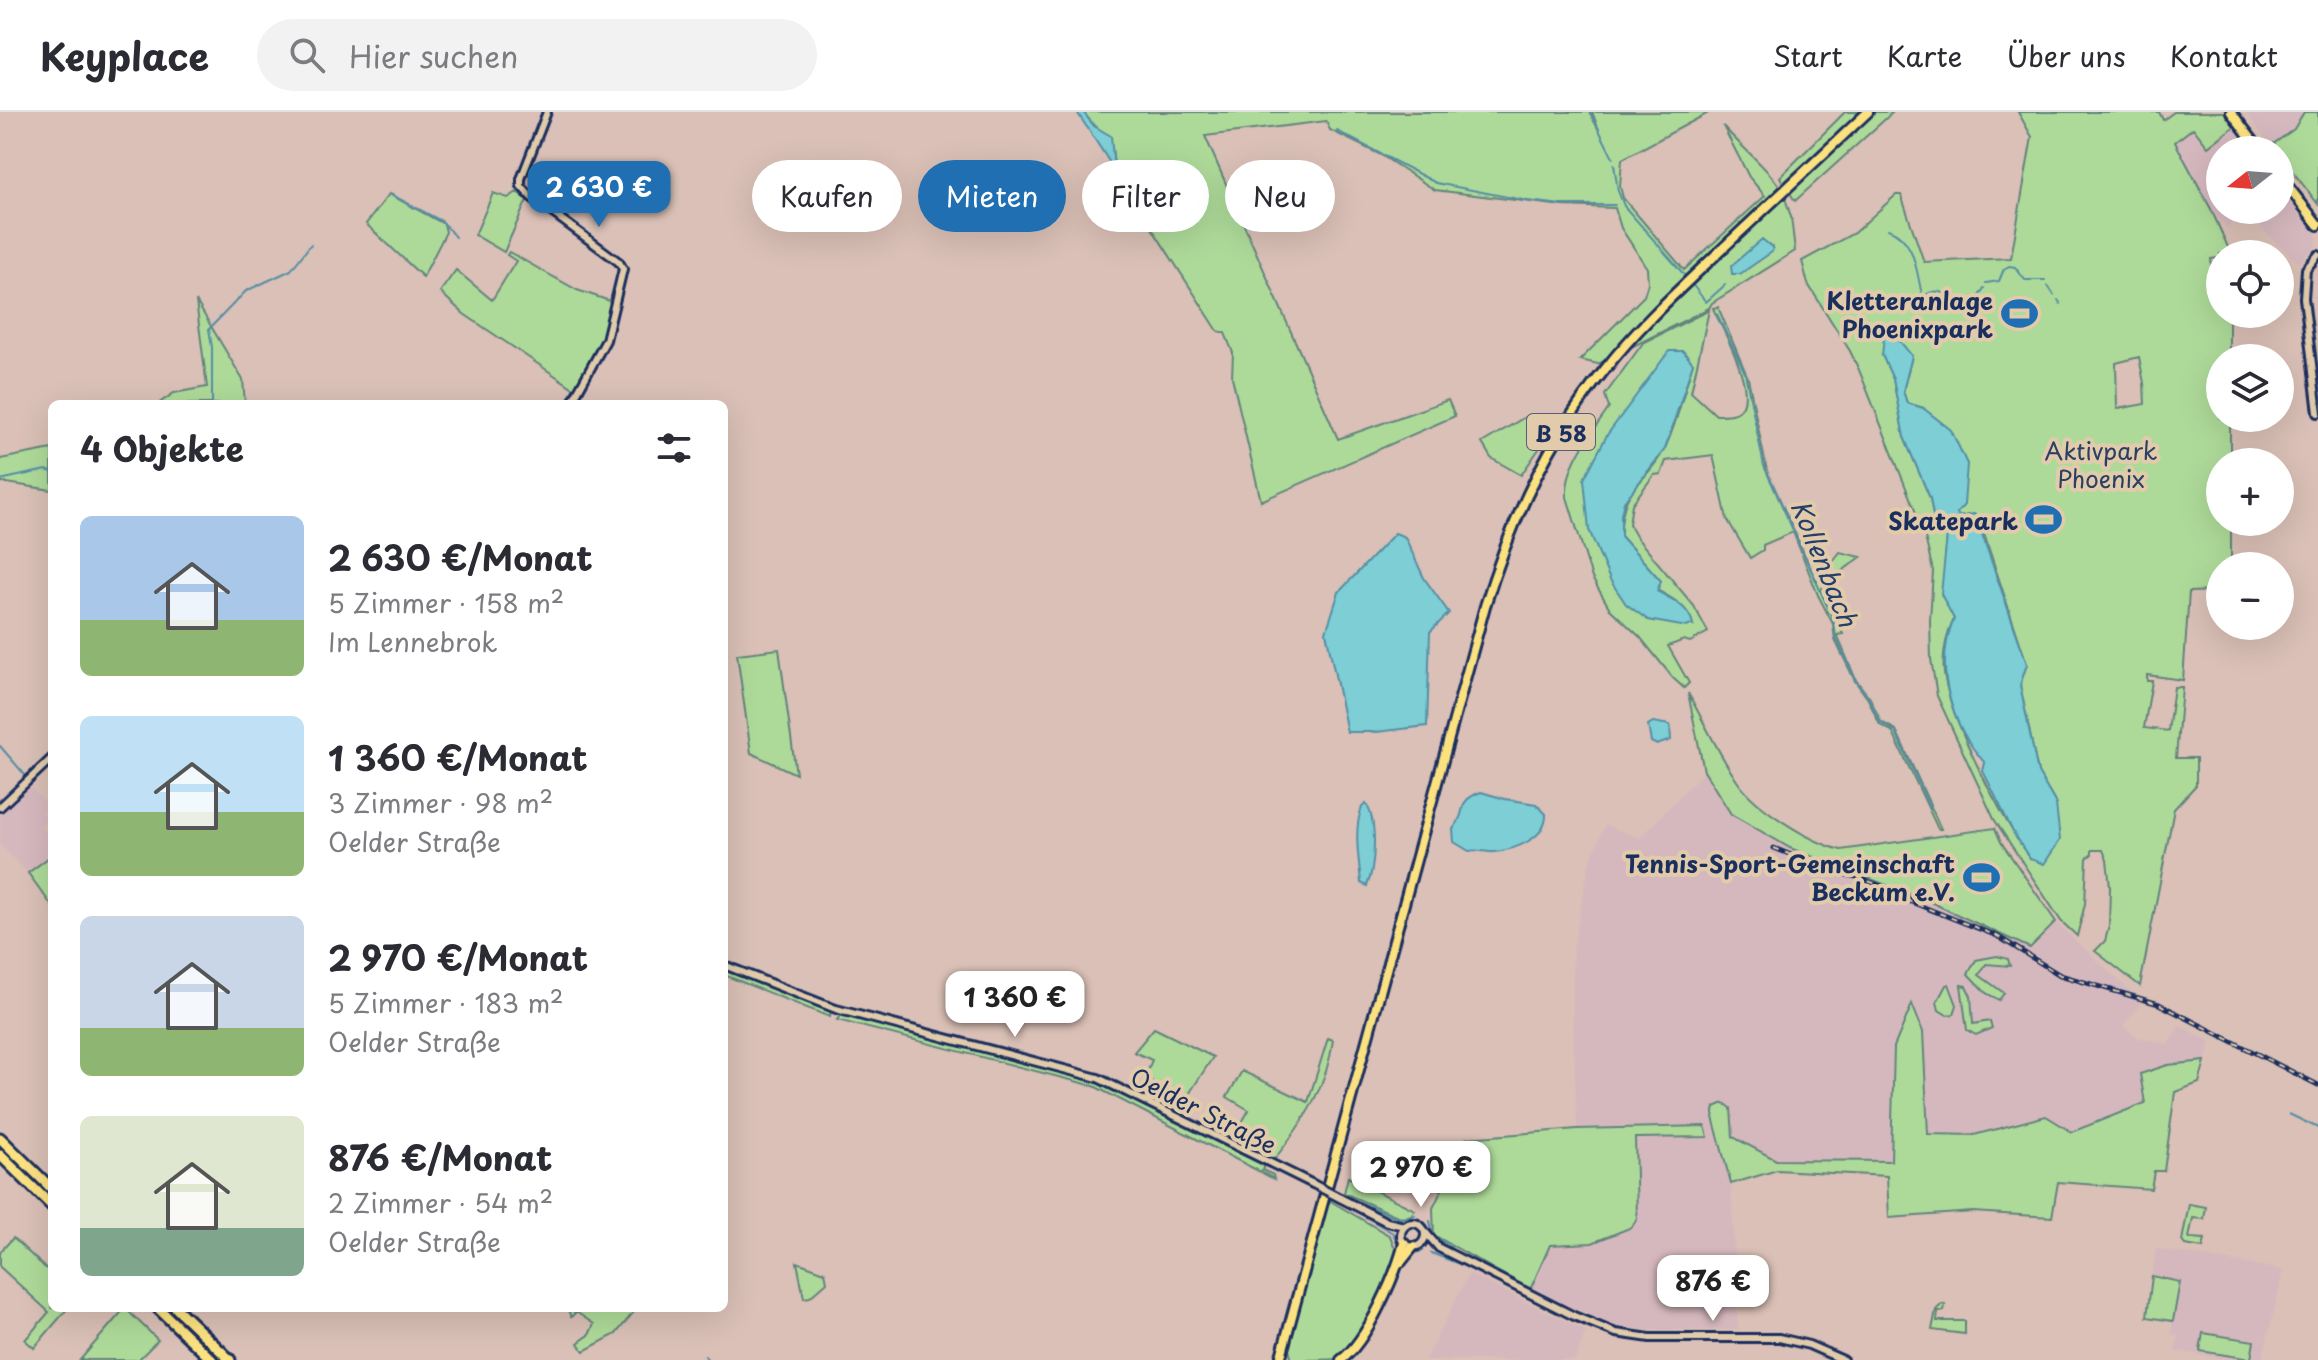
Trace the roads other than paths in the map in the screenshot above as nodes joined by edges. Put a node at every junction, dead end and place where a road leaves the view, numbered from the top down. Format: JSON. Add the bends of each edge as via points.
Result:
{"nodes":[{"id":1,"x":547,"y":112,"type":"edge"},
{"id":2,"x":1868,"y":112,"type":"edge"},
{"id":3,"x":2231,"y":112,"type":"edge"},
{"id":4,"x":2249,"y":136,"type":"edge"},
{"id":5,"x":2294,"y":194,"type":"edge"},
{"id":6,"x":2318,"y":225,"type":"edge"},
{"id":7,"x":2318,"y":255,"type":"edge"},
{"id":8,"x":573,"y":400,"type":"edge"},
{"id":9,"x":2318,"y":413,"type":"edge"},
{"id":10,"x":48,"y":762,"type":"edge"},
{"id":11,"x":0,"y":807,"type":"edge"},
{"id":12,"x":728,"y":967,"type":"edge"},
{"id":13,"x":0,"y":1138,"type":"edge"},
{"id":14,"x":0,"y":1155,"type":"edge"},
{"id":15,"x":48,"y":1185,"type":"edge"},
{"id":16,"x":48,"y":1202,"type":"edge"},
{"id":17,"x":1387,"y":1222,"type":"junction"},
{"id":18,"x":1404,"y":1226,"type":"junction"},
{"id":19,"x":1426,"y":1233,"type":"junction"},
{"id":20,"x":1402,"y":1240,"type":"junction"},
{"id":21,"x":1416,"y":1247,"type":"junction"},
{"id":22,"x":1439,"y":1248,"type":"junction"},
{"id":23,"x":1398,"y":1266,"type":"junction"},
{"id":24,"x":162,"y":1312,"type":"edge"},
{"id":25,"x":180,"y":1312,"type":"edge"},
{"id":26,"x":212,"y":1360,"type":"edge"},
{"id":27,"x":230,"y":1360,"type":"edge"},
{"id":28,"x":1280,"y":1360,"type":"edge"},
{"id":29,"x":1341,"y":1360,"type":"edge"},
{"id":30,"x":1843,"y":1360,"type":"edge"}],
"edges":[{"from":1,"to":8,"type":"street","via":[[521,186],[623,269],[602,350]]},
{"from":2,"to":28,"type":"main road","number":"B 58","via":[[1682,286],[1605,369],[1578,405],[1516,518],[1491,584]]},
{"from":3,"to":4,"type":"main road"},
{"from":5,"to":6,"type":"main road"},
{"from":7,"to":9,"type":"street","via":[[2306,269],[2304,298]]},
{"from":10,"to":11,"type":"street"},
{"from":12,"to":17,"type":"street","name":"Oelder Straße","bridge":true,"via":[[836,1009],[1098,1078]]},
{"from":13,"to":15,"type":"highway"},
{"from":14,"to":16,"type":"highway"},
{"from":17,"to":18,"type":"street","name":"Oelder Straße"},
{"from":17,"to":20,"type":"street","name":"Oelder Straße"},
{"from":18,"to":19,"type":"street","via":[[1417,1223]]},
{"from":18,"to":20,"type":"street"},
{"from":19,"to":21,"type":"street"},
{"from":19,"to":22,"type":"street"},
{"from":20,"to":21,"type":"street"},
{"from":20,"to":23,"type":"main road"},
{"from":21,"to":22,"type":"street"},
{"from":21,"to":23,"type":"main road"},
{"from":22,"to":30,"type":"street","via":[[1606,1330],[1650,1338],[1779,1338]]},
{"from":23,"to":29,"type":"main road","via":[[1363,1335]]},
{"from":24,"to":26,"type":"highway"},
{"from":25,"to":27,"type":"highway"}]}
